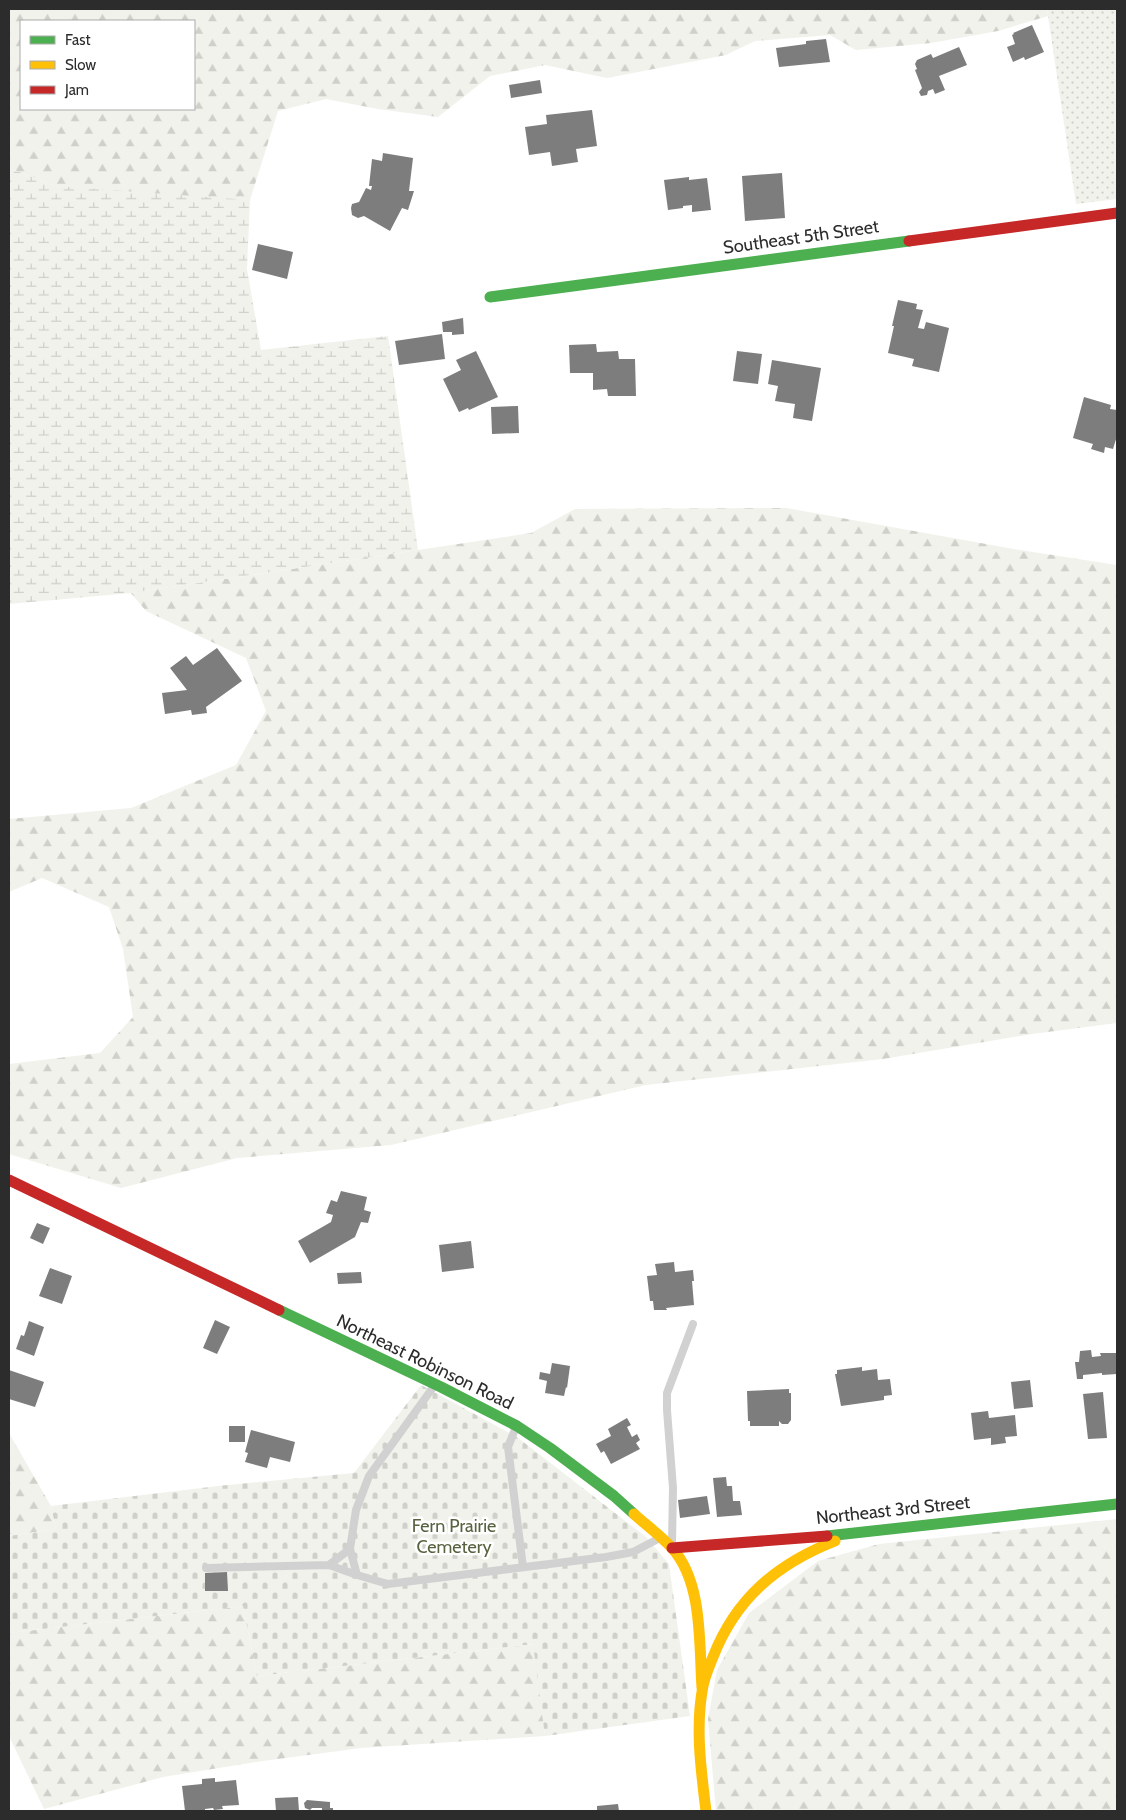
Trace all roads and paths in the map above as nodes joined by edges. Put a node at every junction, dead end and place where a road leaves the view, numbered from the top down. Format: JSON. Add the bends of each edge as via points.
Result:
{"nodes":[{"id":1,"x":1117,"y":213,"type":"edge"},
{"id":2,"x":490,"y":297,"type":"dead end"},
{"id":3,"x":9,"y":1180,"type":"edge"},
{"id":4,"x":693,"y":1324,"type":"dead end"},
{"id":5,"x":435,"y":1384,"type":"junction"},
{"id":6,"x":516,"y":1426,"type":"junction"},
{"id":7,"x":1117,"y":1504,"type":"edge"},
{"id":8,"x":860,"y":1533,"type":"junction"},
{"id":9,"x":798,"y":1537,"type":"junction"},
{"id":10,"x":660,"y":1538,"type":"junction"},
{"id":11,"x":672,"y":1548,"type":"junction"},
{"id":12,"x":350,"y":1549,"type":"junction"},
{"id":13,"x":804,"y":1554,"type":"junction"},
{"id":14,"x":330,"y":1565,"type":"junction"},
{"id":15,"x":523,"y":1567,"type":"junction"},
{"id":16,"x":206,"y":1568,"type":"dead end"},
{"id":17,"x":357,"y":1575,"type":"junction"},
{"id":18,"x":702,"y":1688,"type":"junction"},
{"id":19,"x":706,"y":1811,"type":"edge"}],
"edges":[{"from":1,"to":2,"type":"street","name":"Southeast 5th Street"},
{"from":3,"to":5,"type":"street","name":"Northeast Robinson Road"},
{"from":4,"to":11,"type":"lane","via":[[667,1393],[673,1488]]},
{"from":5,"to":6,"type":"street","name":"Northeast Robinson Road"},
{"from":5,"to":12,"type":"lane","via":[[369,1476],[356,1510]]},
{"from":6,"to":10,"type":"street","name":"Northeast Robinson Road","via":[[614,1496]]},
{"from":6,"to":15,"type":"lane","via":[[508,1447]]},
{"from":7,"to":8,"type":"street","name":"Northeast 3rd Street"},
{"from":8,"to":9,"type":"street","name":"Northeast 3rd Street"},
{"from":8,"to":13,"type":"street"},
{"from":9,"to":11,"type":"street","name":"Northeast 3rd Street"},
{"from":9,"to":13,"type":"lane"},
{"from":10,"to":11,"type":"street","name":"Northeast Robinson Road"},
{"from":10,"to":15,"type":"lane","via":[[633,1552]]},
{"from":11,"to":18,"type":"street","name":"Northeast Robinson Road","via":[[686,1568],[693,1588]]},
{"from":12,"to":14,"type":"lane"},
{"from":12,"to":17,"type":"lane"},
{"from":13,"to":18,"type":"street","via":[[763,1582],[742,1604],[721,1636]]},
{"from":14,"to":16,"type":"lane"},
{"from":14,"to":17,"type":"lane"},
{"from":15,"to":17,"type":"lane","via":[[388,1584]]},
{"from":18,"to":19,"type":"street","via":[[699,1734]]}]}
